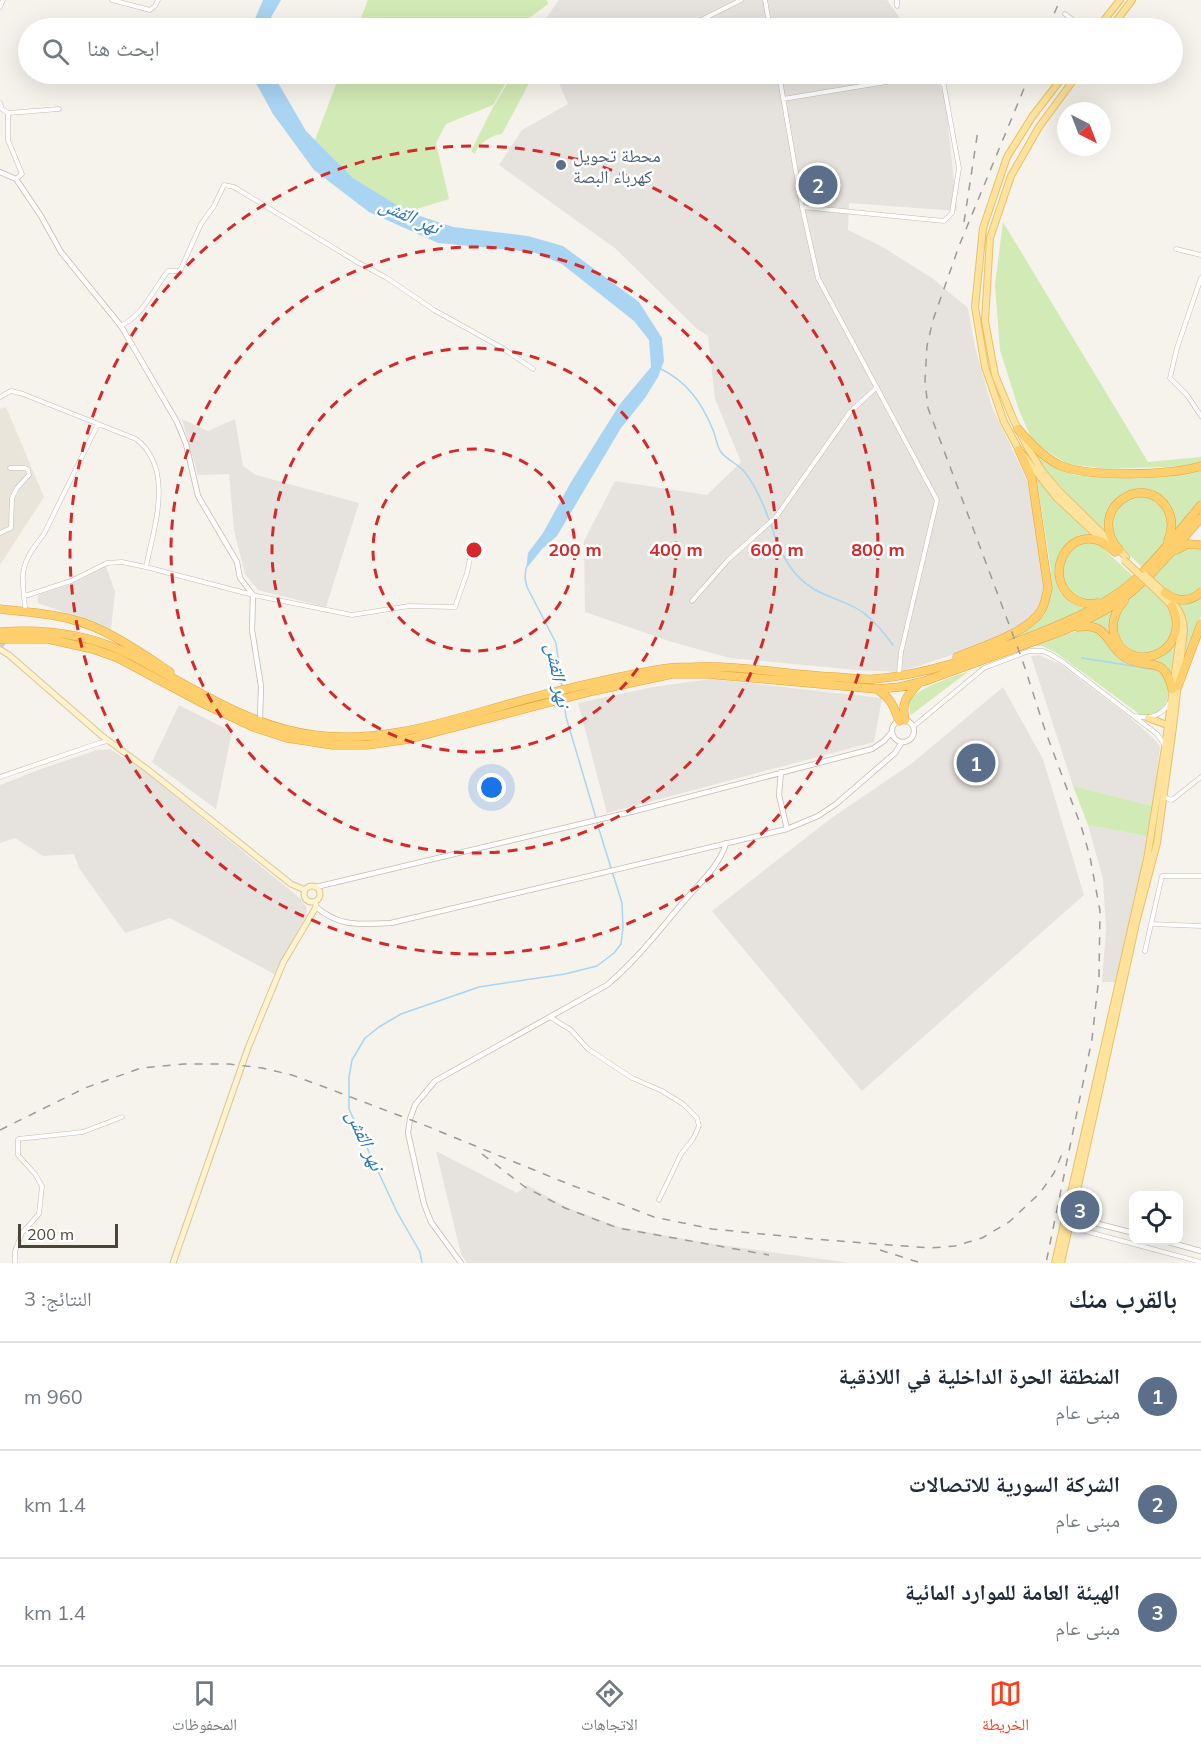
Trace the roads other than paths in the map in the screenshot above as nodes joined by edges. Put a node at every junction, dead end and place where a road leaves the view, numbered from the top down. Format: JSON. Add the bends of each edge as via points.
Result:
{"nodes":[{"id":1,"x":3,"y":0,"type":"edge"},
{"id":2,"x":112,"y":0,"type":"edge"},
{"id":3,"x":158,"y":0,"type":"edge"},
{"id":4,"x":741,"y":0,"type":"edge"},
{"id":5,"x":765,"y":0,"type":"edge"},
{"id":6,"x":897,"y":0,"type":"edge"},
{"id":7,"x":1120,"y":0,"type":"edge"},
{"id":8,"x":1132,"y":0,"type":"edge"},
{"id":9,"x":897,"y":6,"type":"dead end"},
{"id":10,"x":0,"y":7,"type":"edge"},
{"id":11,"x":1065,"y":15,"type":"dead end"},
{"id":12,"x":705,"y":18,"type":"edge"},
{"id":13,"x":768,"y":18,"type":"edge"},
{"id":14,"x":1069,"y":18,"type":"edge"},
{"id":15,"x":1106,"y":18,"type":"edge"},
{"id":16,"x":1118,"y":18,"type":"edge"},
{"id":17,"x":780,"y":84,"type":"edge"},
{"id":18,"x":874,"y":84,"type":"edge"},
{"id":19,"x":942,"y":84,"type":"edge"},
{"id":20,"x":1057,"y":84,"type":"edge"},
{"id":21,"x":1071,"y":84,"type":"edge"},
{"id":22,"x":783,"y":99,"type":"junction"},
{"id":23,"x":0,"y":103,"type":"edge"},
{"id":24,"x":59,"y":109,"type":"dead end"},
{"id":25,"x":8,"y":113,"type":"junction"},
{"id":26,"x":0,"y":172,"type":"edge"},
{"id":27,"x":16,"y":179,"type":"junction"},
{"id":28,"x":802,"y":207,"type":"junction"},
{"id":29,"x":1176,"y":249,"type":"dead end"},
{"id":30,"x":1201,"y":255,"type":"edge"},
{"id":31,"x":1201,"y":278,"type":"edge"},
{"id":32,"x":122,"y":326,"type":"junction"},
{"id":33,"x":533,"y":369,"type":"dead end"},
{"id":34,"x":877,"y":387,"type":"junction"},
{"id":35,"x":0,"y":396,"type":"edge"},
{"id":36,"x":1201,"y":416,"type":"edge"},
{"id":37,"x":98,"y":424,"type":"junction"},
{"id":38,"x":1018,"y":429,"type":"junction"},
{"id":39,"x":1019,"y":450,"type":"junction"},
{"id":40,"x":1201,"y":466,"type":"edge"},
{"id":41,"x":10,"y":468,"type":"dead end"},
{"id":42,"x":1201,"y":505,"type":"edge"},
{"id":43,"x":1201,"y":518,"type":"edge"},
{"id":44,"x":0,"y":533,"type":"edge"},
{"id":45,"x":473,"y":544,"type":"dead end"},
{"id":46,"x":1201,"y":545,"type":"edge"},
{"id":47,"x":1117,"y":551,"type":"junction"},
{"id":48,"x":1161,"y":552,"type":"junction"},
{"id":49,"x":1161,"y":563,"type":"junction"},
{"id":50,"x":146,"y":567,"type":"junction"},
{"id":51,"x":1142,"y":582,"type":"junction"},
{"id":52,"x":1159,"y":590,"type":"junction"},
{"id":53,"x":1201,"y":592,"type":"edge"},
{"id":54,"x":253,"y":595,"type":"junction"},
{"id":55,"x":25,"y":596,"type":"junction"},
{"id":56,"x":1111,"y":598,"type":"junction"},
{"id":57,"x":692,"y":601,"type":"dead end"},
{"id":58,"x":1172,"y":606,"type":"junction"},
{"id":59,"x":0,"y":609,"type":"edge"},
{"id":60,"x":25,"y":613,"type":"junction"},
{"id":61,"x":1201,"y":624,"type":"edge"},
{"id":62,"x":1065,"y":630,"type":"junction"},
{"id":63,"x":0,"y":632,"type":"edge"},
{"id":64,"x":1,"y":644,"type":"edge"},
{"id":65,"x":941,"y":666,"type":"junction"},
{"id":66,"x":899,"y":675,"type":"junction"},
{"id":67,"x":919,"y":683,"type":"junction"},
{"id":68,"x":592,"y":687,"type":"junction"},
{"id":69,"x":1175,"y":687,"type":"junction"},
{"id":70,"x":877,"y":689,"type":"junction"},
{"id":71,"x":1170,"y":700,"type":"junction"},
{"id":72,"x":216,"y":702,"type":"junction"},
{"id":73,"x":521,"y":705,"type":"junction"},
{"id":74,"x":1130,"y":713,"type":"junction"},
{"id":75,"x":1148,"y":718,"type":"junction"},
{"id":76,"x":902,"y":721,"type":"junction"},
{"id":77,"x":260,"y":722,"type":"junction"},
{"id":78,"x":1170,"y":726,"type":"junction"},
{"id":79,"x":913,"y":727,"type":"junction"},
{"id":80,"x":892,"y":732,"type":"junction"},
{"id":81,"x":109,"y":741,"type":"junction"},
{"id":82,"x":902,"y":742,"type":"junction"},
{"id":83,"x":1165,"y":748,"type":"junction"},
{"id":84,"x":781,"y":772,"type":"junction"},
{"id":85,"x":0,"y":777,"type":"edge"},
{"id":86,"x":1201,"y":777,"type":"edge"},
{"id":87,"x":1163,"y":797,"type":"junction"},
{"id":88,"x":787,"y":828,"type":"junction"},
{"id":89,"x":726,"y":843,"type":"junction"},
{"id":90,"x":1201,"y":876,"type":"edge"},
{"id":91,"x":316,"y":887,"type":"junction"},
{"id":92,"x":305,"y":890,"type":"junction"},
{"id":93,"x":316,"y":904,"type":"junction"},
{"id":94,"x":1151,"y":924,"type":"junction"},
{"id":95,"x":1201,"y":926,"type":"edge"},
{"id":96,"x":1145,"y":951,"type":"dead end"},
{"id":97,"x":550,"y":1017,"type":"junction"},
{"id":98,"x":122,"y":1117,"type":"dead end"},
{"id":99,"x":659,"y":1200,"type":"dead end"},
{"id":100,"x":1071,"y":1217,"type":"junction"},
{"id":101,"x":1069,"y":1227,"type":"junction"},
{"id":102,"x":1129,"y":1232,"type":"edge"},
{"id":103,"x":1179,"y":1245,"type":"edge"},
{"id":104,"x":1201,"y":1251,"type":"edge"},
{"id":105,"x":1189,"y":1261,"type":"edge"},
{"id":106,"x":1201,"y":1262,"type":"edge"},
{"id":107,"x":15,"y":1263,"type":"edge"},
{"id":108,"x":173,"y":1263,"type":"edge"},
{"id":109,"x":461,"y":1263,"type":"edge"},
{"id":110,"x":1054,"y":1263,"type":"edge"},
{"id":111,"x":1061,"y":1263,"type":"edge"}],
"edges":[{"from":1,"to":10,"type":"street"},
{"from":2,"to":3,"type":"street","via":[[150,10]]},
{"from":4,"to":12,"type":"street"},
{"from":5,"to":13,"type":"street"},
{"from":6,"to":9,"type":"street"},
{"from":7,"to":15,"type":"main road"},
{"from":8,"to":16,"type":"main road"},
{"from":11,"to":14,"type":"street"},
{"from":17,"to":22,"type":"street"},
{"from":18,"to":22,"type":"street"},
{"from":19,"to":28,"type":"street","via":[[959,168],[952,213],[944,221]]},
{"from":20,"to":39,"type":"main road","via":[[1007,157],[983,228],[975,306],[985,367],[1004,422]]},
{"from":21,"to":38,"type":"main road","via":[[1039,127],[1011,176],[990,238],[985,321],[995,375]]},
{"from":22,"to":28,"type":"street"},
{"from":23,"to":25,"type":"street"},
{"from":24,"to":25,"type":"street"},
{"from":25,"to":27,"type":"street","via":[[8,140],[21,174]]},
{"from":26,"to":27,"type":"street"},
{"from":27,"to":32,"type":"street","via":[[61,252]]},
{"from":28,"to":34,"type":"street","via":[[818,278]]},
{"from":29,"to":30,"type":"street"},
{"from":31,"to":36,"type":"street","via":[[1170,378]]},
{"from":32,"to":33,"type":"street","via":[[147,304],[168,271],[180,271],[225,184]]},
{"from":32,"to":54,"type":"street","via":[[177,422],[198,496],[237,562],[240,578]]},
{"from":34,"to":57,"type":"street","via":[[850,412],[776,517],[728,560]]},
{"from":34,"to":66,"type":"street","via":[[937,500]]},
{"from":35,"to":37,"type":"street","via":[[11,391],[22,394]]},
{"from":37,"to":50,"type":"street","via":[[136,439],[152,461],[159,483],[159,504]]},
{"from":37,"to":55,"type":"street","via":[[24,566]]},
{"from":38,"to":40,"type":"highway","via":[[1041,454],[1078,471],[1166,472]]},
{"from":38,"to":47,"type":"main road","via":[[1059,490]]},
{"from":39,"to":47,"type":"main road","via":[[1056,497]]},
{"from":39,"to":65,"type":"highway","via":[[1032,479],[1048,588],[1042,610],[1025,627]]},
{"from":41,"to":44,"type":"street","via":[[25,468],[29,475],[12,498],[11,528]]},
{"from":42,"to":48,"type":"highway"},
{"from":43,"to":49,"type":"highway"},
{"from":45,"to":54,"type":"street","via":[[455,607],[409,606],[352,615]]},
{"from":46,"to":49,"type":"highway","via":[[1184,545]]},
{"from":47,"to":48,"type":"highway","via":[[1109,535],[1110,514],[1122,498],[1140,493],[1158,499],[1170,515],[1170,536]]},
{"from":47,"to":52,"type":"main road","bridge":true},
{"from":47,"to":56,"type":"highway","via":[[1100,541],[1078,542],[1061,557],[1058,575],[1062,587],[1076,600],[1095,604]]},
{"from":48,"to":56,"type":"highway"},
{"from":49,"to":51,"type":"highway"},
{"from":50,"to":54,"type":"street"},
{"from":50,"to":55,"type":"street","via":[[108,563],[71,581]]},
{"from":51,"to":58,"type":"highway","via":[[1119,606],[1113,620],[1116,639],[1126,651],[1144,657],[1167,649],[1177,632]]},
{"from":51,"to":62,"type":"highway","via":[[1115,604]]},
{"from":52,"to":53,"type":"highway","via":[[1182,600]]},
{"from":52,"to":58,"type":"main road"},
{"from":52,"to":69,"type":"main road","via":[[1179,608],[1183,619]]},
{"from":54,"to":77,"type":"street"},
{"from":55,"to":60,"type":"street"},
{"from":56,"to":65,"type":"highway","via":[[1061,624]]},
{"from":58,"to":69,"type":"main road","via":[[1179,630]]},
{"from":59,"to":60,"type":"highway"},
{"from":60,"to":72,"type":"highway","via":[[70,619],[96,628]]},
{"from":61,"to":69,"type":"highway"},
{"from":62,"to":67,"type":"highway"},
{"from":62,"to":69,"type":"highway","via":[[1096,627],[1127,659],[1163,669]]},
{"from":63,"to":72,"type":"highway","via":[[56,633],[93,640],[121,650]]},
{"from":64,"to":73,"type":"highway","via":[[11,639],[48,639],[93,649],[253,727],[287,738],[333,745],[409,739]]},
{"from":64,"to":81,"type":"main road"},
{"from":65,"to":66,"type":"highway"},
{"from":66,"to":68,"type":"highway","via":[[872,679],[719,666],[667,668]]},
{"from":67,"to":70,"type":"highway"},
{"from":67,"to":76,"type":"highway","via":[[905,700]]},
{"from":68,"to":70,"type":"highway","via":[[672,674],[707,674]]},
{"from":68,"to":73,"type":"highway"},
{"from":69,"to":71,"type":"main road"},
{"from":69,"to":78,"type":"main road"},
{"from":70,"to":76,"type":"highway","via":[[889,698]]},
{"from":71,"to":75,"type":"street","via":[[1159,714]]},
{"from":71,"to":78,"type":"main road"},
{"from":72,"to":77,"type":"highway"},
{"from":73,"to":77,"type":"highway","via":[[388,734],[346,738],[286,730]]},
{"from":74,"to":75,"type":"street"},
{"from":74,"to":79,"type":"street","via":[[1050,654],[1029,651],[984,668]]},
{"from":74,"to":83,"type":"street","via":[[1157,734]]},
{"from":75,"to":78,"type":"main road"},
{"from":76,"to":79,"type":"street"},
{"from":76,"to":80,"type":"street","via":[[894,725]]},
{"from":78,"to":83,"type":"main road"},
{"from":78,"to":87,"type":"main road"},
{"from":79,"to":82,"type":"street","via":[[913,736]]},
{"from":80,"to":82,"type":"street"},
{"from":80,"to":84,"type":"street","via":[[872,749]]},
{"from":81,"to":85,"type":"street"},
{"from":81,"to":92,"type":"main road","via":[[291,884]]},
{"from":82,"to":88,"type":"street","via":[[896,753],[836,804]]},
{"from":83,"to":110,"type":"main road","via":[[1147,859]]},
{"from":84,"to":88,"type":"street","via":[[779,795]]},
{"from":84,"to":91,"type":"street"},
{"from":86,"to":87,"type":"street","via":[[1172,800]]},
{"from":87,"to":100,"type":"main road","via":[[1157,843]]},
{"from":88,"to":89,"type":"street"},
{"from":89,"to":93,"type":"street","via":[[391,923],[340,922],[328,918]]},
{"from":89,"to":97,"type":"street","via":[[720,858],[628,967],[607,985]]},
{"from":90,"to":94,"type":"street","via":[[1162,876]]},
{"from":91,"to":92,"type":"main road"},
{"from":91,"to":93,"type":"main road","via":[[320,896]]},
{"from":92,"to":93,"type":"main road","via":[[308,900]]},
{"from":93,"to":108,"type":"main road","via":[[283,963],[248,1048]]},
{"from":94,"to":95,"type":"street"},
{"from":94,"to":96,"type":"street"},
{"from":97,"to":99,"type":"street","via":[[571,1030],[588,1049],[632,1078],[683,1104],[697,1118],[699,1126],[693,1139],[681,1154]]},
{"from":97,"to":109,"type":"street","via":[[435,1081],[415,1105],[408,1133],[424,1204]]},
{"from":98,"to":107,"type":"street","via":[[83,1132],[18,1140],[18,1155],[42,1186],[39,1214],[22,1233]]},
{"from":100,"to":101,"type":"main road"},
{"from":100,"to":102,"type":"street"},
{"from":101,"to":105,"type":"street"},
{"from":101,"to":111,"type":"main road"},
{"from":103,"to":104,"type":"street"},
{"from":105,"to":106,"type":"street"}]}
